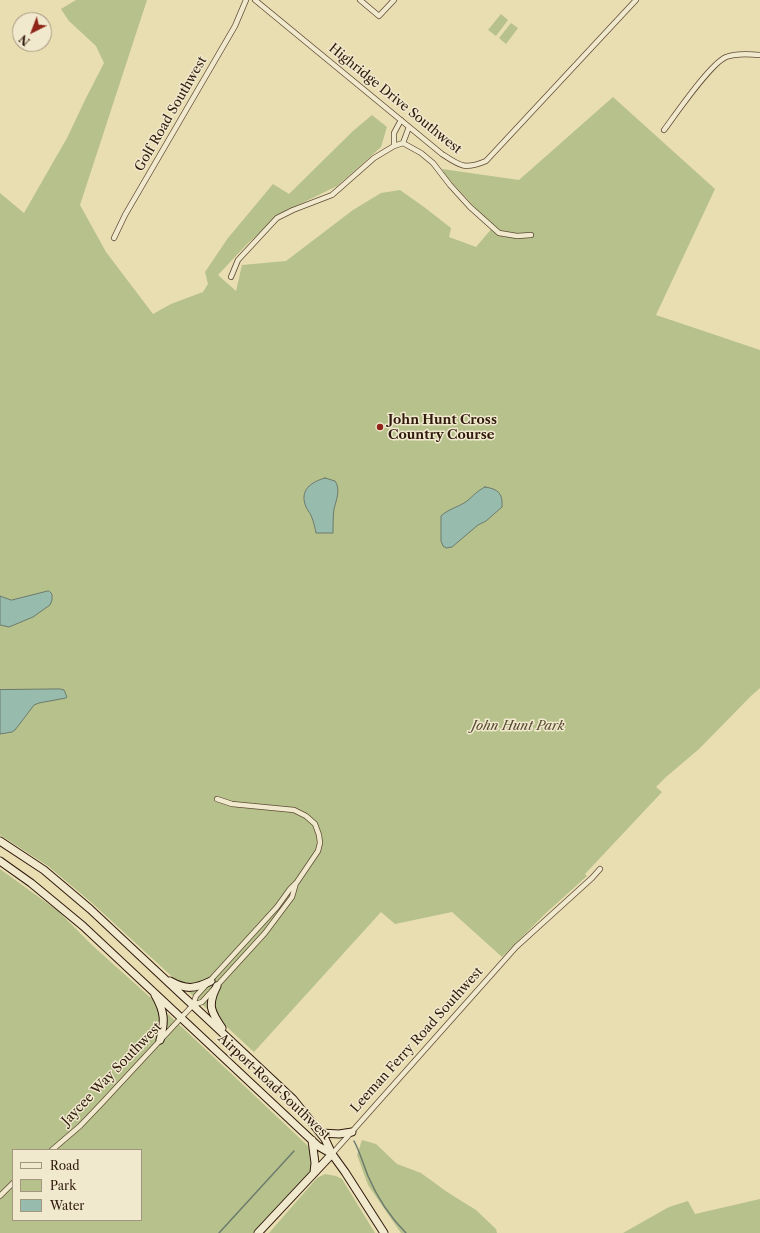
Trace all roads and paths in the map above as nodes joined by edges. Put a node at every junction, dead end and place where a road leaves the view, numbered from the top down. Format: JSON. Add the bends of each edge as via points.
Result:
{"nodes":[{"id":1,"x":246,"y":0,"type":"edge"},
{"id":2,"x":255,"y":0,"type":"edge"},
{"id":3,"x":360,"y":0,"type":"edge"},
{"id":4,"x":394,"y":0,"type":"edge"},
{"id":5,"x":636,"y":0,"type":"edge"},
{"id":6,"x":760,"y":55,"type":"edge"},
{"id":7,"x":401,"y":120,"type":"junction"},
{"id":8,"x":409,"y":127,"type":"junction"},
{"id":9,"x":664,"y":130,"type":"dead end"},
{"id":10,"x":403,"y":143,"type":"junction"},
{"id":11,"x":394,"y":146,"type":"junction"},
{"id":12,"x":531,"y":235,"type":"dead end"},
{"id":13,"x":114,"y":238,"type":"dead end"},
{"id":14,"x":232,"y":278,"type":"dead end"},
{"id":15,"x":217,"y":799,"type":"dead end"},
{"id":16,"x":0,"y":841,"type":"edge"},
{"id":17,"x":0,"y":861,"type":"edge"},
{"id":18,"x":600,"y":869,"type":"dead end"},
{"id":19,"x":297,"y":882,"type":"junction"},
{"id":20,"x":161,"y":976,"type":"junction"},
{"id":21,"x":211,"y":981,"type":"junction"},
{"id":22,"x":217,"y":986,"type":"junction"},
{"id":23,"x":150,"y":988,"type":"junction"},
{"id":24,"x":192,"y":1005,"type":"junction"},
{"id":25,"x":181,"y":1017,"type":"junction"},
{"id":26,"x":229,"y":1038,"type":"junction"},
{"id":27,"x":160,"y":1040,"type":"junction"},
{"id":28,"x":352,"y":1132,"type":"junction"},
{"id":29,"x":321,"y":1133,"type":"junction"},
{"id":30,"x":312,"y":1140,"type":"junction"},
{"id":31,"x":53,"y":1149,"type":"edge"},
{"id":32,"x":332,"y":1154,"type":"junction"},
{"id":33,"x":314,"y":1173,"type":"junction"},
{"id":34,"x":12,"y":1184,"type":"edge"},
{"id":35,"x":0,"y":1196,"type":"edge"},
{"id":36,"x":258,"y":1233,"type":"edge"},
{"id":37,"x":384,"y":1233,"type":"edge"}],
"edges":[{"from":1,"to":13,"type":"street","name":"Golf Road Southwest","via":[[235,26]]},
{"from":2,"to":7,"type":"street","name":"Highridge Drive Southwest"},
{"from":3,"to":4,"type":"street","via":[[379,16]]},
{"from":5,"to":8,"type":"street","name":"Highridge Drive Southwest","via":[[486,161],[473,167],[458,165]]},
{"from":6,"to":9,"type":"street","via":[[726,57],[711,68]]},
{"from":7,"to":8,"type":"street","name":"Highridge Drive Southwest"},
{"from":7,"to":11,"type":"street","via":[[394,133]]},
{"from":8,"to":10,"type":"street"},
{"from":10,"to":11,"type":"street"},
{"from":10,"to":12,"type":"street","via":[[433,163],[470,207],[499,233]]},
{"from":11,"to":14,"type":"street","via":[[374,158],[332,195],[277,218],[238,260]]},
{"from":15,"to":19,"type":"street","via":[[232,804],[294,810],[315,824],[320,843],[318,851]]},
{"from":16,"to":20,"type":"street","name":"Airport Road Southwest","via":[[44,870],[90,908]]},
{"from":17,"to":23,"type":"street","name":"Airport Road Southwest","via":[[83,926]]},
{"from":18,"to":28,"type":"street","name":"Leeman Ferry Road Southwest","via":[[516,947]]},
{"from":19,"to":21,"type":"street"},
{"from":19,"to":22,"type":"street","via":[[292,897],[266,933]]},
{"from":20,"to":21,"type":"street","via":[[190,988]]},
{"from":20,"to":24,"type":"street","name":"Airport Road Southwest"},
{"from":21,"to":24,"type":"street","via":[[196,996]]},
{"from":22,"to":24,"type":"street","via":[[202,1002]]},
{"from":22,"to":26,"type":"street","via":[[211,1009]]},
{"from":23,"to":25,"type":"street","name":"Airport Road Southwest"},
{"from":23,"to":27,"type":"street","via":[[162,1009],[164,1020]]},
{"from":24,"to":25,"type":"street","name":"Jaycee Way Southwest"},
{"from":24,"to":26,"type":"street","name":"Airport Road Southwest"},
{"from":25,"to":27,"type":"street","name":"Jaycee Way Southwest"},
{"from":25,"to":30,"type":"street","name":"Airport Road Southwest"},
{"from":26,"to":29,"type":"street","name":"Airport Road Southwest","via":[[293,1099]]},
{"from":27,"to":31,"type":"street","name":"Jaycee Way Southwest","via":[[101,1104]]},
{"from":28,"to":29,"type":"street"},
{"from":28,"to":32,"type":"street","name":"Leeman Ferry Road Southwest"},
{"from":29,"to":32,"type":"street","name":"Airport Road Southwest"},
{"from":30,"to":32,"type":"street","name":"Airport Road Southwest"},
{"from":30,"to":33,"type":"street"},
{"from":32,"to":33,"type":"street","name":"Leeman Ferry Road Southwest"},
{"from":32,"to":37,"type":"street"},
{"from":33,"to":36,"type":"street","name":"Leeman Ferry Road Southwest"},
{"from":34,"to":35,"type":"street"}]}
